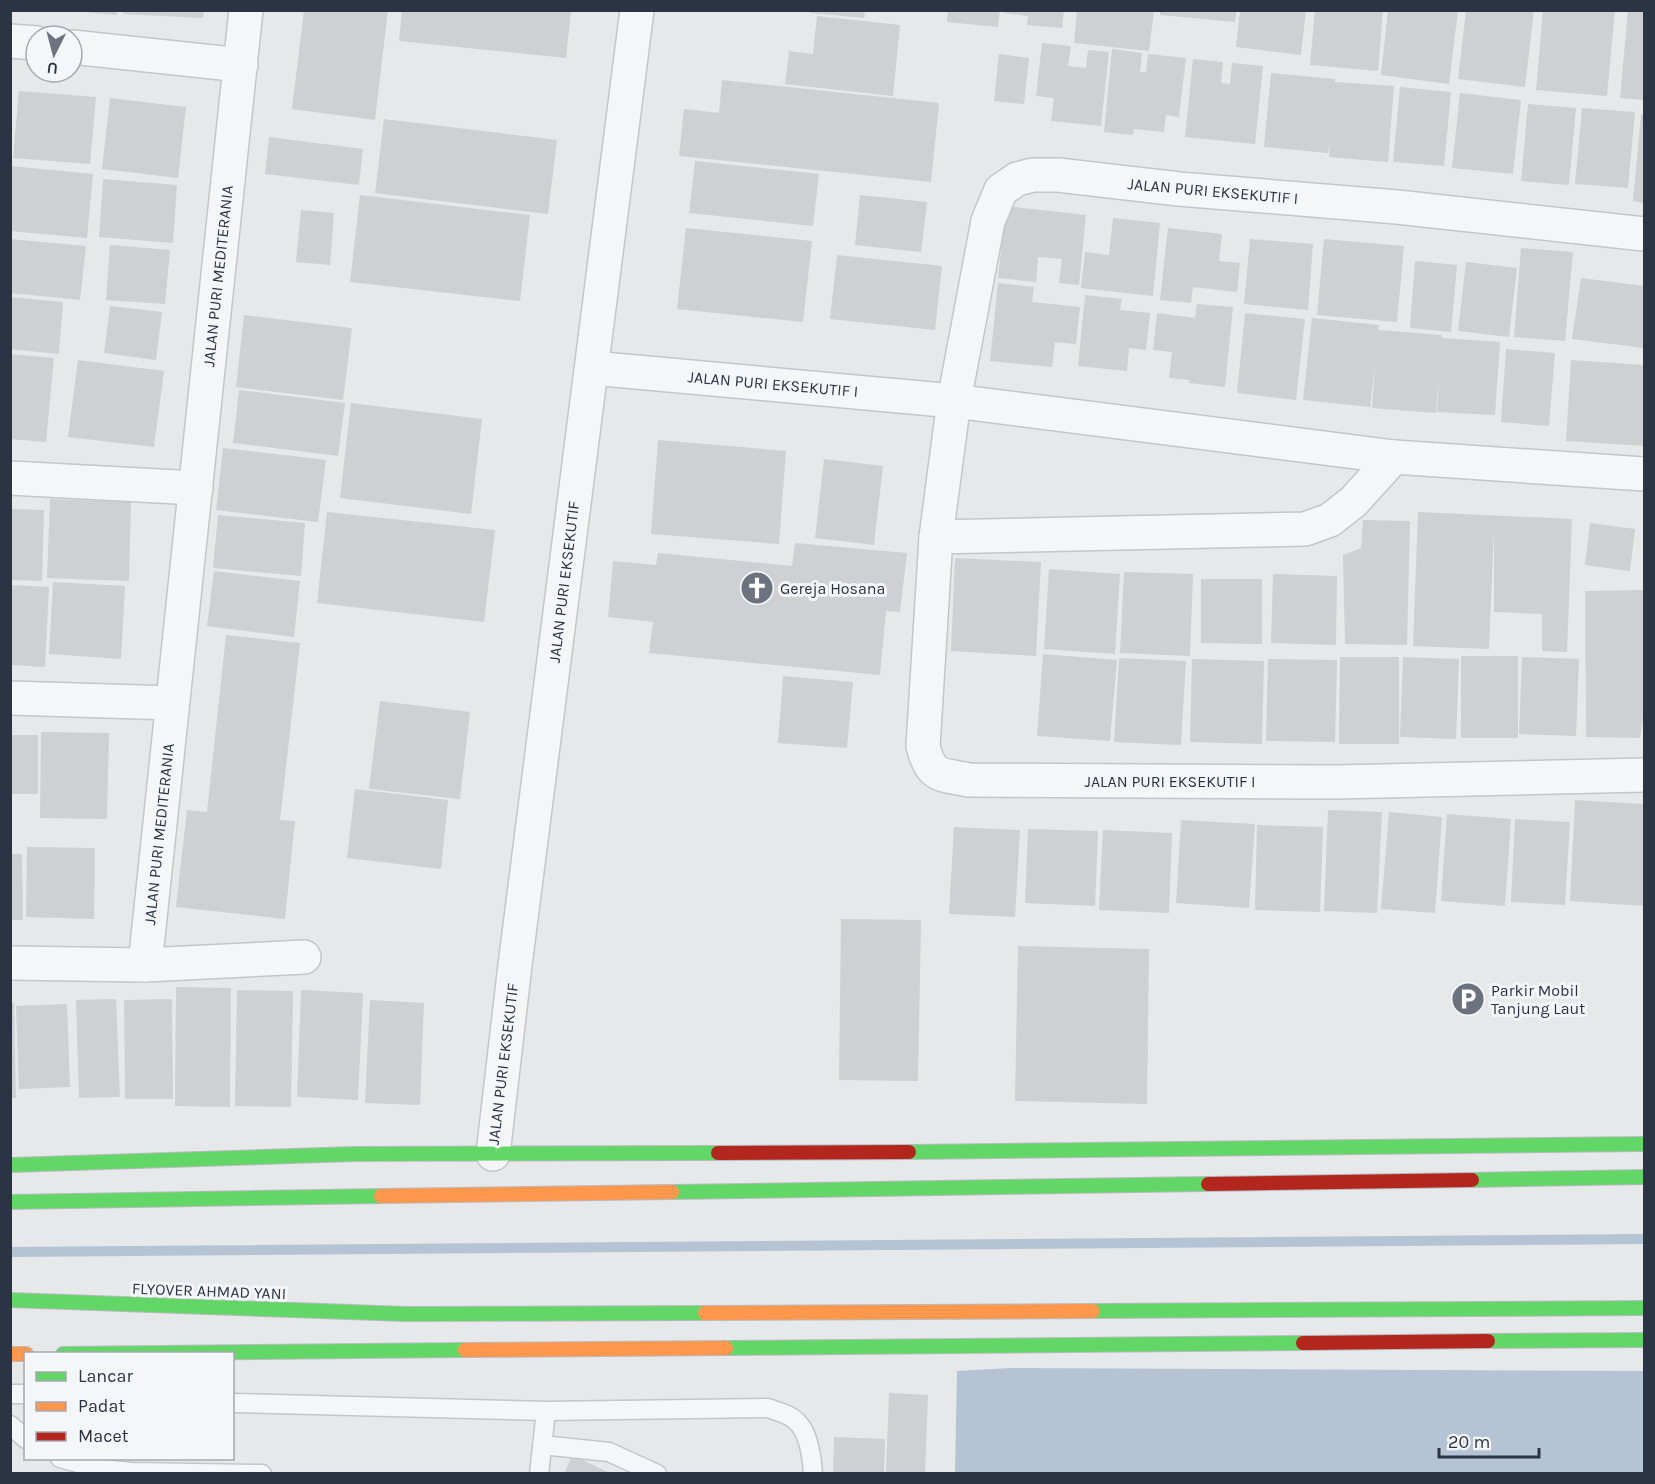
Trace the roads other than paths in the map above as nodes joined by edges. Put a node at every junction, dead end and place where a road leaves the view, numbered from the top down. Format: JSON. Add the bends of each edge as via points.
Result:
{"nodes":[{"id":1,"x":246,"y":10,"type":"edge"},
{"id":2,"x":637,"y":10,"type":"edge"},
{"id":3,"x":84,"y":48,"type":"edge"},
{"id":4,"x":241,"y":65,"type":"junction"},
{"id":5,"x":1644,"y":234,"type":"edge"},
{"id":6,"x":592,"y":368,"type":"junction"},
{"id":7,"x":954,"y":401,"type":"junction"},
{"id":8,"x":1394,"y":457,"type":"junction"},
{"id":9,"x":1644,"y":474,"type":"edge"},
{"id":10,"x":10,"y":478,"type":"edge"},
{"id":11,"x":196,"y":488,"type":"junction"},
{"id":12,"x":936,"y":537,"type":"junction"},
{"id":13,"x":10,"y":698,"type":"edge"},
{"id":14,"x":172,"y":703,"type":"junction"},
{"id":15,"x":1644,"y":775,"type":"edge"},
{"id":16,"x":304,"y":957,"type":"dead end"},
{"id":17,"x":10,"y":963,"type":"edge"},
{"id":18,"x":145,"y":965,"type":"junction"},
{"id":19,"x":1644,"y":1144,"type":"edge"},
{"id":20,"x":493,"y":1154,"type":"junction"},
{"id":21,"x":10,"y":1165,"type":"edge"},
{"id":22,"x":1644,"y":1177,"type":"edge"},
{"id":23,"x":10,"y":1202,"type":"edge"},
{"id":24,"x":10,"y":1300,"type":"edge"},
{"id":25,"x":1644,"y":1308,"type":"edge"},
{"id":26,"x":1644,"y":1340,"type":"edge"},
{"id":27,"x":185,"y":1352,"type":"edge"},
{"id":28,"x":234,"y":1403,"type":"edge"},
{"id":29,"x":546,"y":1411,"type":"junction"},
{"id":30,"x":10,"y":1425,"type":"edge"},
{"id":31,"x":24,"y":1436,"type":"edge"},
{"id":32,"x":542,"y":1445,"type":"junction"},
{"id":33,"x":67,"y":1460,"type":"edge"},
{"id":34,"x":262,"y":1473,"type":"edge"},
{"id":35,"x":539,"y":1473,"type":"edge"},
{"id":36,"x":657,"y":1473,"type":"edge"},
{"id":37,"x":813,"y":1473,"type":"edge"}],
"edges":[{"from":1,"to":4,"type":"street","name":"JALAN PURI MEDITERANIA"},
{"from":2,"to":6,"type":"street","name":"JALAN PURI EKSEKUTIF"},
{"from":3,"to":4,"type":"street"},
{"from":4,"to":11,"type":"street","name":"JALAN PURI MEDITERANIA"},
{"from":5,"to":7,"type":"street","name":"JALAN PURI EKSEKUTIF I","via":[[1397,207],[1033,175],[1017,179],[1001,190],[988,222]]},
{"from":6,"to":7,"type":"street","name":"JALAN PURI EKSEKUTIF I"},
{"from":6,"to":20,"type":"street","name":"JALAN PURI EKSEKUTIF"},
{"from":7,"to":8,"type":"street","name":"JALAN PURI EKSEKUTIF I"},
{"from":7,"to":12,"type":"street","name":"JALAN PURI EKSEKUTIF I"},
{"from":8,"to":9,"type":"street","name":"JALAN PURI EKSEKUTIF I"},
{"from":8,"to":12,"type":"street","via":[[1353,502],[1330,520],[1305,529]]},
{"from":10,"to":11,"type":"street"},
{"from":11,"to":14,"type":"street","name":"JALAN PURI MEDITERANIA"},
{"from":12,"to":15,"type":"street","name":"JALAN PURI EKSEKUTIF I","via":[[923,746],[927,762],[936,773],[969,780],[1336,782]]},
{"from":13,"to":14,"type":"street"},
{"from":14,"to":18,"type":"street","name":"JALAN PURI MEDITERANIA"},
{"from":16,"to":18,"type":"street"},
{"from":17,"to":18,"type":"street"},
{"from":19,"to":20,"type":"highway"},
{"from":20,"to":21,"type":"highway","via":[[354,1154]]},
{"from":22,"to":23,"type":"highway"},
{"from":24,"to":25,"type":"highway","name":"FLYOVER AHMAD YANI","via":[[406,1314]]},
{"from":26,"to":27,"type":"highway"},
{"from":28,"to":29,"type":"lane"},
{"from":29,"to":32,"type":"lane"},
{"from":29,"to":37,"type":"lane","via":[[768,1408],[799,1423]]},
{"from":30,"to":31,"type":"lane"},
{"from":32,"to":35,"type":"lane"},
{"from":32,"to":36,"type":"lane","via":[[609,1452]]},
{"from":33,"to":34,"type":"lane","via":[[132,1472]]}]}
